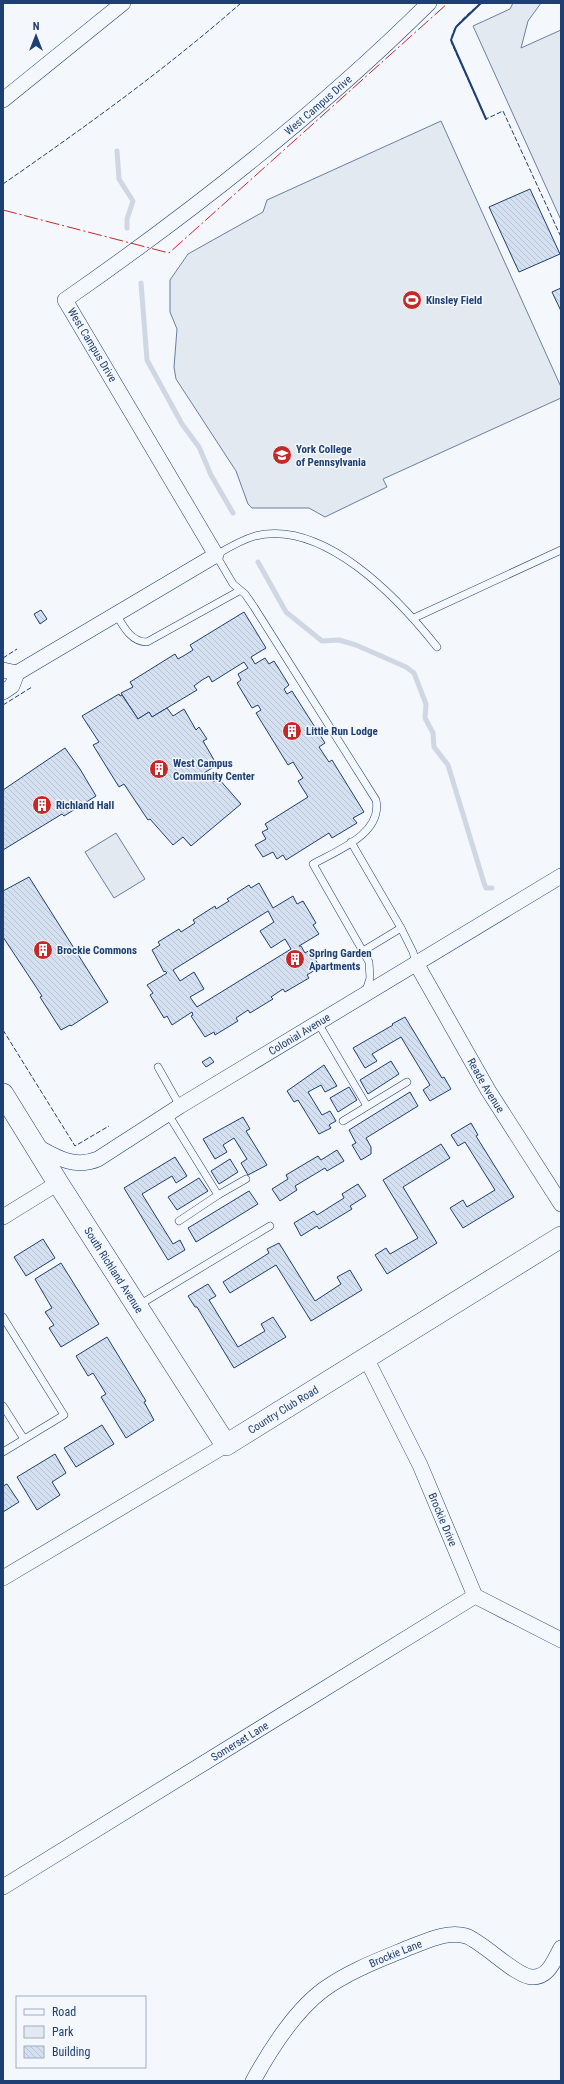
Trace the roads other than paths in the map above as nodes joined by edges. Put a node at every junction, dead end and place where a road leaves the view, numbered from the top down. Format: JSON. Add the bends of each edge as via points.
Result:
{"nodes":[{"id":1,"x":123,"y":3,"type":"edge"},
{"id":2,"x":429,"y":3,"type":"edge"},
{"id":3,"x":3,"y":100,"type":"edge"},
{"id":4,"x":561,"y":550,"type":"edge"},
{"id":5,"x":216,"y":554,"type":"junction"},
{"id":6,"x":239,"y":591,"type":"junction"},
{"id":7,"x":116,"y":613,"type":"junction"},
{"id":8,"x":414,"y":618,"type":"junction"},
{"id":9,"x":437,"y":647,"type":"dead end"},
{"id":10,"x":10,"y":672,"type":"edge"},
{"id":11,"x":3,"y":692,"type":"edge"},
{"id":12,"x":351,"y":842,"type":"junction"},
{"id":13,"x":561,"y":876,"type":"edge"},
{"id":14,"x":401,"y":928,"type":"junction"},
{"id":15,"x":363,"y":951,"type":"junction"},
{"id":16,"x":416,"y":963,"type":"junction"},
{"id":17,"x":365,"y":994,"type":"junction"},
{"id":18,"x":318,"y":1023,"type":"junction"},
{"id":19,"x":158,"y":1067,"type":"dead end"},
{"id":20,"x":408,"y":1082,"type":"dead end"},
{"id":21,"x":3,"y":1094,"type":"edge"},
{"id":22,"x":367,"y":1106,"type":"junction"},
{"id":23,"x":174,"y":1110,"type":"junction"},
{"id":24,"x":343,"y":1121,"type":"dead end"},
{"id":25,"x":35,"y":1145,"type":"junction"},
{"id":26,"x":246,"y":1179,"type":"dead end"},
{"id":27,"x":58,"y":1183,"type":"junction"},
{"id":28,"x":218,"y":1195,"type":"junction"},
{"id":29,"x":561,"y":1204,"type":"edge"},
{"id":30,"x":3,"y":1217,"type":"edge"},
{"id":31,"x":179,"y":1221,"type":"dead end"},
{"id":32,"x":270,"y":1226,"type":"dead end"},
{"id":33,"x":561,"y":1237,"type":"edge"},
{"id":34,"x":137,"y":1307,"type":"junction"},
{"id":35,"x":3,"y":1317,"type":"edge"},
{"id":36,"x":366,"y":1358,"type":"junction"},
{"id":37,"x":4,"y":1410,"type":"edge"},
{"id":38,"x":24,"y":1439,"type":"junction"},
{"id":39,"x":226,"y":1445,"type":"junction"},
{"id":40,"x":3,"y":1452,"type":"edge"},
{"id":41,"x":3,"y":1578,"type":"edge"},
{"id":42,"x":475,"y":1596,"type":"junction"},
{"id":43,"x":561,"y":1640,"type":"edge"},
{"id":44,"x":3,"y":1887,"type":"edge"},
{"id":45,"x":561,"y":1948,"type":"edge"},
{"id":46,"x":253,"y":2081,"type":"edge"}],
"edges":[{"from":1,"to":3,"type":"street"},
{"from":2,"to":5,"type":"street","name":"West Campus Drive","via":[[332,93],[239,170],[65,300]]},
{"from":4,"to":8,"type":"lane"},
{"from":5,"to":6,"type":"lane"},
{"from":5,"to":7,"type":"street"},
{"from":5,"to":8,"type":"lane","via":[[255,536],[293,536],[312,541],[339,553]]},
{"from":6,"to":7,"type":"lane","via":[[147,642],[132,636]]},
{"from":6,"to":12,"type":"lane","via":[[245,594],[254,607],[374,796],[377,805],[373,821],[364,834]]},
{"from":7,"to":10,"type":"street"},
{"from":8,"to":9,"type":"lane"},
{"from":10,"to":11,"type":"street","via":[[12,686]]},
{"from":12,"to":14,"type":"lane"},
{"from":12,"to":15,"type":"lane","via":[[313,864]]},
{"from":13,"to":16,"type":"street","name":"Colonial Avenue"},
{"from":14,"to":15,"type":"lane"},
{"from":14,"to":16,"type":"lane"},
{"from":15,"to":17,"type":"lane","via":[[370,967],[370,978]]},
{"from":16,"to":17,"type":"street","name":"Colonial Avenue"},
{"from":16,"to":29,"type":"street","name":"Reade Avenue","via":[[488,1090]]},
{"from":17,"to":18,"type":"street","name":"Colonial Avenue"},
{"from":18,"to":22,"type":"lane"},
{"from":18,"to":23,"type":"street","name":"Colonial Avenue"},
{"from":19,"to":23,"type":"lane"},
{"from":20,"to":22,"type":"lane"},
{"from":21,"to":25,"type":"main road","name":"South Richland Avenue"},
{"from":22,"to":24,"type":"lane"},
{"from":23,"to":25,"type":"street","name":"Colonial Avenue","via":[[91,1162],[73,1163],[62,1160]]},
{"from":23,"to":28,"type":"lane"},
{"from":25,"to":27,"type":"main road","name":"South Richland Avenue"},
{"from":26,"to":28,"type":"lane"},
{"from":27,"to":30,"type":"street"},
{"from":27,"to":34,"type":"main road","name":"South Richland Avenue"},
{"from":28,"to":31,"type":"lane"},
{"from":32,"to":34,"type":"lane"},
{"from":33,"to":36,"type":"main road","name":"Country Club Road"},
{"from":34,"to":39,"type":"main road","name":"South Richland Avenue"},
{"from":35,"to":38,"type":"lane","via":[[64,1414]]},
{"from":36,"to":39,"type":"main road","name":"Country Club Road"},
{"from":36,"to":42,"type":"street","name":"Brockie Drive","via":[[420,1466]]},
{"from":37,"to":38,"type":"lane"},
{"from":38,"to":40,"type":"lane"},
{"from":39,"to":41,"type":"street","name":"Country Club Road"},
{"from":42,"to":43,"type":"street"},
{"from":42,"to":44,"type":"street","name":"Somerset Lane"},
{"from":45,"to":46,"type":"street","name":"Brockie Lane","via":[[549,1969],[534,1977],[521,1974],[472,1939],[454,1934],[417,1944],[369,1964],[322,1990],[306,2005],[267,2057]]}]}
